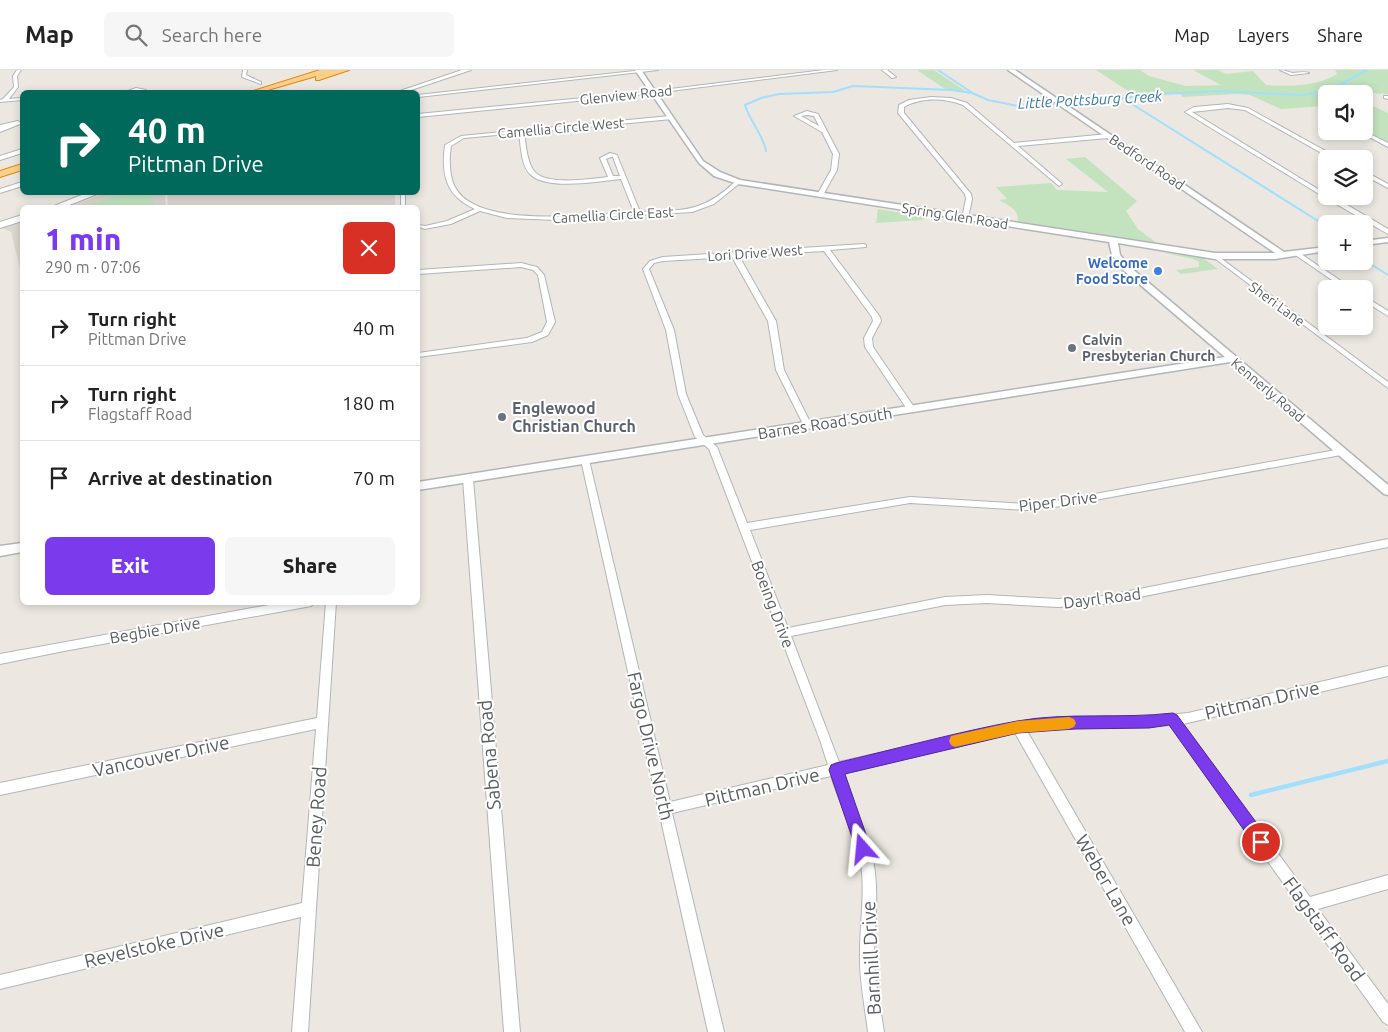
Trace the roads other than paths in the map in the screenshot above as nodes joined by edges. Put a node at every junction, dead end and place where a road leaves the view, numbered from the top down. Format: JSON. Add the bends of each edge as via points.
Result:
{"nodes":[{"id":1,"x":19,"y":70,"type":"edge"},
{"id":2,"x":244,"y":70,"type":"edge"},
{"id":3,"x":329,"y":70,"type":"edge"},
{"id":4,"x":346,"y":70,"type":"edge"},
{"id":5,"x":468,"y":70,"type":"edge"},
{"id":6,"x":656,"y":70,"type":"edge"},
{"id":7,"x":835,"y":70,"type":"edge"},
{"id":8,"x":884,"y":70,"type":"edge"},
{"id":9,"x":1011,"y":70,"type":"edge"},
{"id":10,"x":1282,"y":70,"type":"edge"},
{"id":11,"x":638,"y":71,"type":"edge"},
{"id":12,"x":1307,"y":73,"type":"dead end"},
{"id":13,"x":894,"y":77,"type":"dead end"},
{"id":14,"x":259,"y":84,"type":"dead end"},
{"id":15,"x":261,"y":90,"type":"edge"},
{"id":16,"x":278,"y":90,"type":"edge"},
{"id":17,"x":414,"y":90,"type":"edge"},
{"id":18,"x":652,"y":92,"type":"junction"},
{"id":19,"x":420,"y":96,"type":"edge"},
{"id":20,"x":20,"y":99,"type":"edge"},
{"id":21,"x":2,"y":101,"type":"edge"},
{"id":22,"x":420,"y":116,"type":"edge"},
{"id":23,"x":670,"y":118,"type":"junction"},
{"id":24,"x":822,"y":130,"type":"dead end"},
{"id":25,"x":521,"y":131,"type":"junction"},
{"id":26,"x":1108,"y":136,"type":"junction"},
{"id":27,"x":1373,"y":138,"type":"edge"},
{"id":28,"x":453,"y":140,"type":"joint"},
{"id":29,"x":1014,"y":145,"type":"junction"},
{"id":30,"x":1388,"y":145,"type":"edge"},
{"id":31,"x":0,"y":149,"type":"edge"},
{"id":32,"x":1321,"y":150,"type":"edge"},
{"id":33,"x":20,"y":152,"type":"edge"},
{"id":34,"x":9,"y":155,"type":"junction"},
{"id":35,"x":0,"y":158,"type":"edge"},
{"id":36,"x":20,"y":162,"type":"edge"},
{"id":37,"x":0,"y":168,"type":"edge"},
{"id":38,"x":20,"y":168,"type":"edge"},
{"id":39,"x":0,"y":174,"type":"edge"},
{"id":40,"x":624,"y":177,"type":"junction"},
{"id":41,"x":611,"y":178,"type":"junction"},
{"id":42,"x":1373,"y":178,"type":"edge"},
{"id":43,"x":738,"y":182,"type":"junction"},
{"id":44,"x":1059,"y":184,"type":"dead end"},
{"id":45,"x":20,"y":185,"type":"edge"},
{"id":46,"x":1388,"y":186,"type":"edge"},
{"id":47,"x":0,"y":191,"type":"edge"},
{"id":48,"x":1318,"y":191,"type":"edge"},
{"id":49,"x":90,"y":195,"type":"edge"},
{"id":50,"x":820,"y":195,"type":"junction"},
{"id":51,"x":61,"y":205,"type":"edge"},
{"id":52,"x":1342,"y":205,"type":"edge"},
{"id":53,"x":480,"y":209,"type":"junction"},
{"id":54,"x":638,"y":214,"type":"junction"},
{"id":55,"x":965,"y":218,"type":"junction"},
{"id":56,"x":20,"y":219,"type":"edge"},
{"id":57,"x":0,"y":225,"type":"edge"},
{"id":58,"x":421,"y":227,"type":"edge"},
{"id":59,"x":1388,"y":232,"type":"edge"},
{"id":60,"x":1076,"y":236,"type":"junction"},
{"id":61,"x":1388,"y":240,"type":"edge"},
{"id":62,"x":1113,"y":241,"type":"junction"},
{"id":63,"x":1373,"y":242,"type":"edge"},
{"id":64,"x":864,"y":246,"type":"dead end"},
{"id":65,"x":1100,"y":247,"type":"dead end"},
{"id":66,"x":826,"y":249,"type":"junction"},
{"id":67,"x":1318,"y":249,"type":"edge"},
{"id":68,"x":1107,"y":253,"type":"dead end"},
{"id":69,"x":1296,"y":253,"type":"junction"},
{"id":70,"x":735,"y":255,"type":"junction"},
{"id":71,"x":1283,"y":255,"type":"junction"},
{"id":72,"x":1215,"y":256,"type":"junction"},
{"id":73,"x":647,"y":266,"type":"joint"},
{"id":74,"x":1126,"y":268,"type":"junction"},
{"id":75,"x":420,"y":272,"type":"edge"},
{"id":76,"x":1336,"y":280,"type":"edge"},
{"id":77,"x":1373,"y":304,"type":"edge"},
{"id":78,"x":1388,"y":314,"type":"edge"},
{"id":79,"x":420,"y":355,"type":"edge"},
{"id":80,"x":1232,"y":359,"type":"junction"},
{"id":81,"x":1388,"y":386,"type":"edge"},
{"id":82,"x":912,"y":410,"type":"junction"},
{"id":83,"x":808,"y":426,"type":"junction"},
{"id":84,"x":705,"y":442,"type":"junction"},
{"id":85,"x":1341,"y":452,"type":"junction"},
{"id":86,"x":585,"y":460,"type":"junction"},
{"id":87,"x":468,"y":479,"type":"junction"},
{"id":88,"x":420,"y":486,"type":"edge"},
{"id":89,"x":1388,"y":491,"type":"edge"},
{"id":90,"x":744,"y":527,"type":"junction"},
{"id":91,"x":1388,"y":543,"type":"edge"},
{"id":92,"x":20,"y":548,"type":"edge"},
{"id":93,"x":0,"y":551,"type":"edge"},
{"id":94,"x":294,"y":605,"type":"edge"},
{"id":95,"x":331,"y":605,"type":"edge"},
{"id":96,"x":784,"y":633,"type":"junction"},
{"id":97,"x":0,"y":660,"type":"edge"},
{"id":98,"x":1388,"y":671,"type":"edge"},
{"id":99,"x":1173,"y":719,"type":"junction"},
{"id":100,"x":323,"y":722,"type":"junction"},
{"id":101,"x":1018,"y":727,"type":"junction"},
{"id":102,"x":836,"y":770,"type":"junction"},
{"id":103,"x":0,"y":789,"type":"edge"},
{"id":104,"x":665,"y":809,"type":"junction"},
{"id":105,"x":1388,"y":882,"type":"edge"},
{"id":106,"x":1307,"y":905,"type":"junction"},
{"id":107,"x":309,"y":908,"type":"junction"},
{"id":108,"x":0,"y":982,"type":"edge"},
{"id":109,"x":1388,"y":1017,"type":"edge"},
{"id":110,"x":300,"y":1032,"type":"edge"},
{"id":111,"x":512,"y":1032,"type":"edge"},
{"id":112,"x":716,"y":1032,"type":"edge"},
{"id":113,"x":876,"y":1032,"type":"edge"},
{"id":114,"x":1194,"y":1032,"type":"edge"}],
"edges":[{"from":1,"to":21,"type":"street","via":[[15,76],[16,87]]},
{"from":2,"to":14,"type":"street","via":[[244,76]]},
{"from":3,"to":15,"type":"highway"},
{"from":4,"to":16,"type":"highway"},
{"from":5,"to":17,"type":"main road"},
{"from":6,"to":11,"type":"street"},
{"from":7,"to":18,"type":"street","name":"Glenview Road"},
{"from":8,"to":13,"type":"street"},
{"from":9,"to":26,"type":"street","name":"Bedford Road"},
{"from":10,"to":12,"type":"street","via":[[1291,74]]},
{"from":11,"to":18,"type":"street","name":"Spring Glen Road"},
{"from":11,"to":19,"type":"street"},
{"from":18,"to":22,"type":"street","name":"Glenview Road"},
{"from":18,"to":23,"type":"street","name":"Spring Glen Road"},
{"from":20,"to":21,"type":"street"},
{"from":23,"to":25,"type":"street","name":"Camellia Circle West"},
{"from":23,"to":43,"type":"street","name":"Spring Glen Road","via":[[704,166]]},
{"from":24,"to":50,"type":"street","via":[[834,147],[836,162]]},
{"from":25,"to":28,"type":"street","name":"Camellia Circle West","via":[[471,135]]},
{"from":25,"to":41,"type":"street","via":[[535,176],[552,181]]},
{"from":26,"to":29,"type":"street"},
{"from":26,"to":71,"type":"street","name":"Bedford Road"},
{"from":27,"to":30,"type":"street"},
{"from":28,"to":53,"type":"street","name":"Camellia Circle East","via":[[447,148],[450,182],[458,195]]},
{"from":29,"to":44,"type":"street"},
{"from":29,"to":55,"type":"street","via":[[962,103],[938,98],[908,102],[902,106],[901,113],[968,194]]},
{"from":31,"to":34,"type":"street"},
{"from":32,"to":48,"type":"street","via":[[1249,110],[1228,106],[1188,111]]},
{"from":33,"to":34,"type":"street"},
{"from":34,"to":35,"type":"street"},
{"from":36,"to":37,"type":"highway"},
{"from":38,"to":39,"type":"highway"},
{"from":40,"to":41,"type":"street"},
{"from":40,"to":41,"type":"street","via":[[615,156],[610,155],[603,158]]},
{"from":40,"to":54,"type":"street"},
{"from":42,"to":46,"type":"street"},
{"from":43,"to":50,"type":"street","name":"Spring Glen Road"},
{"from":43,"to":54,"type":"street","name":"Camellia Circle East","via":[[721,199],[703,207]]},
{"from":45,"to":47,"type":"street"},
{"from":49,"to":51,"type":"main road"},
{"from":50,"to":55,"type":"street","name":"Spring Glen Road"},
{"from":52,"to":59,"type":"street"},
{"from":53,"to":54,"type":"street","name":"Camellia Circle East","via":[[531,219]]},
{"from":53,"to":58,"type":"street","via":[[449,223]]},
{"from":55,"to":60,"type":"street","name":"Spring Glen Road"},
{"from":56,"to":57,"type":"main road"},
{"from":60,"to":62,"type":"street","name":"Spring Glen Road"},
{"from":60,"to":65,"type":"street"},
{"from":61,"to":63,"type":"street"},
{"from":62,"to":72,"type":"street","name":"Spring Glen Road"},
{"from":62,"to":74,"type":"street","name":"Kennerly Road","via":[[1116,254]]},
{"from":64,"to":66,"type":"street","name":"Lori Drive West"},
{"from":66,"to":70,"type":"street","name":"Lori Drive West"},
{"from":66,"to":82,"type":"street","via":[[876,317],[867,342]]},
{"from":67,"to":69,"type":"street","name":"Spring Glen Road"},
{"from":68,"to":74,"type":"street"},
{"from":69,"to":71,"type":"street","name":"Spring Glen Road"},
{"from":69,"to":76,"type":"street"},
{"from":70,"to":73,"type":"street","name":"Lori Drive West","via":[[664,259]]},
{"from":70,"to":83,"type":"street","via":[[772,321],[780,370]]},
{"from":71,"to":72,"type":"street","name":"Spring Glen Road"},
{"from":72,"to":81,"type":"street","name":"Sheri Lane","via":[[1224,266]]},
{"from":73,"to":84,"type":"street","name":"Boeing Drive","via":[[648,278],[672,340],[680,386],[699,437]]},
{"from":74,"to":80,"type":"street","name":"Kennerly Road"},
{"from":75,"to":79,"type":"street","via":[[520,265],[534,268],[541,275],[551,322],[545,333],[529,340]]},
{"from":77,"to":78,"type":"street"},
{"from":80,"to":82,"type":"street","name":"Barnes Road South"},
{"from":80,"to":85,"type":"street","name":"Kennerly Road"},
{"from":82,"to":83,"type":"street","name":"Barnes Road South"},
{"from":83,"to":84,"type":"street","name":"Barnes Road South"},
{"from":84,"to":86,"type":"street","name":"Barnes Road South"},
{"from":84,"to":90,"type":"street","name":"Boeing Drive","via":[[713,447]]},
{"from":85,"to":89,"type":"street","name":"Kennerly Road"},
{"from":85,"to":90,"type":"street","name":"Piper Drive","via":[[1027,508],[910,500]]},
{"from":86,"to":87,"type":"street","name":"Barnes Road South"},
{"from":86,"to":104,"type":"street","name":"Fargo Drive North"},
{"from":87,"to":88,"type":"street","name":"Barnes Road South"},
{"from":87,"to":111,"type":"street","name":"Sabena Road"},
{"from":90,"to":96,"type":"street","name":"Boeing Drive"},
{"from":91,"to":96,"type":"street","name":"Dayrl Road","via":[[1105,600],[1058,604],[987,599],[946,601]]},
{"from":92,"to":93,"type":"street"},
{"from":94,"to":97,"type":"street","name":"Begbie Drive"},
{"from":95,"to":100,"type":"street","name":"Beney Road"},
{"from":96,"to":102,"type":"street","name":"Boeing Drive"},
{"from":98,"to":99,"type":"street","name":"Pittman Drive"},
{"from":99,"to":101,"type":"street","name":"Pittman Drive"},
{"from":99,"to":106,"type":"street","name":"Flagstaff Road"},
{"from":100,"to":103,"type":"street","name":"Vancouver Drive"},
{"from":100,"to":107,"type":"street","name":"Beney Road"},
{"from":101,"to":102,"type":"street","name":"Pittman Drive"},
{"from":101,"to":114,"type":"street","name":"Weber Lane"},
{"from":102,"to":104,"type":"street","name":"Pittman Drive"},
{"from":102,"to":113,"type":"street","name":"Barnhill Drive","via":[[867,861],[868,962]]},
{"from":104,"to":112,"type":"street","name":"Fargo Drive North"},
{"from":105,"to":106,"type":"street"},
{"from":106,"to":109,"type":"street","name":"Flagstaff Road"},
{"from":107,"to":108,"type":"street","name":"Revelstoke Drive"},
{"from":107,"to":110,"type":"street","name":"Beney Road"}]}
